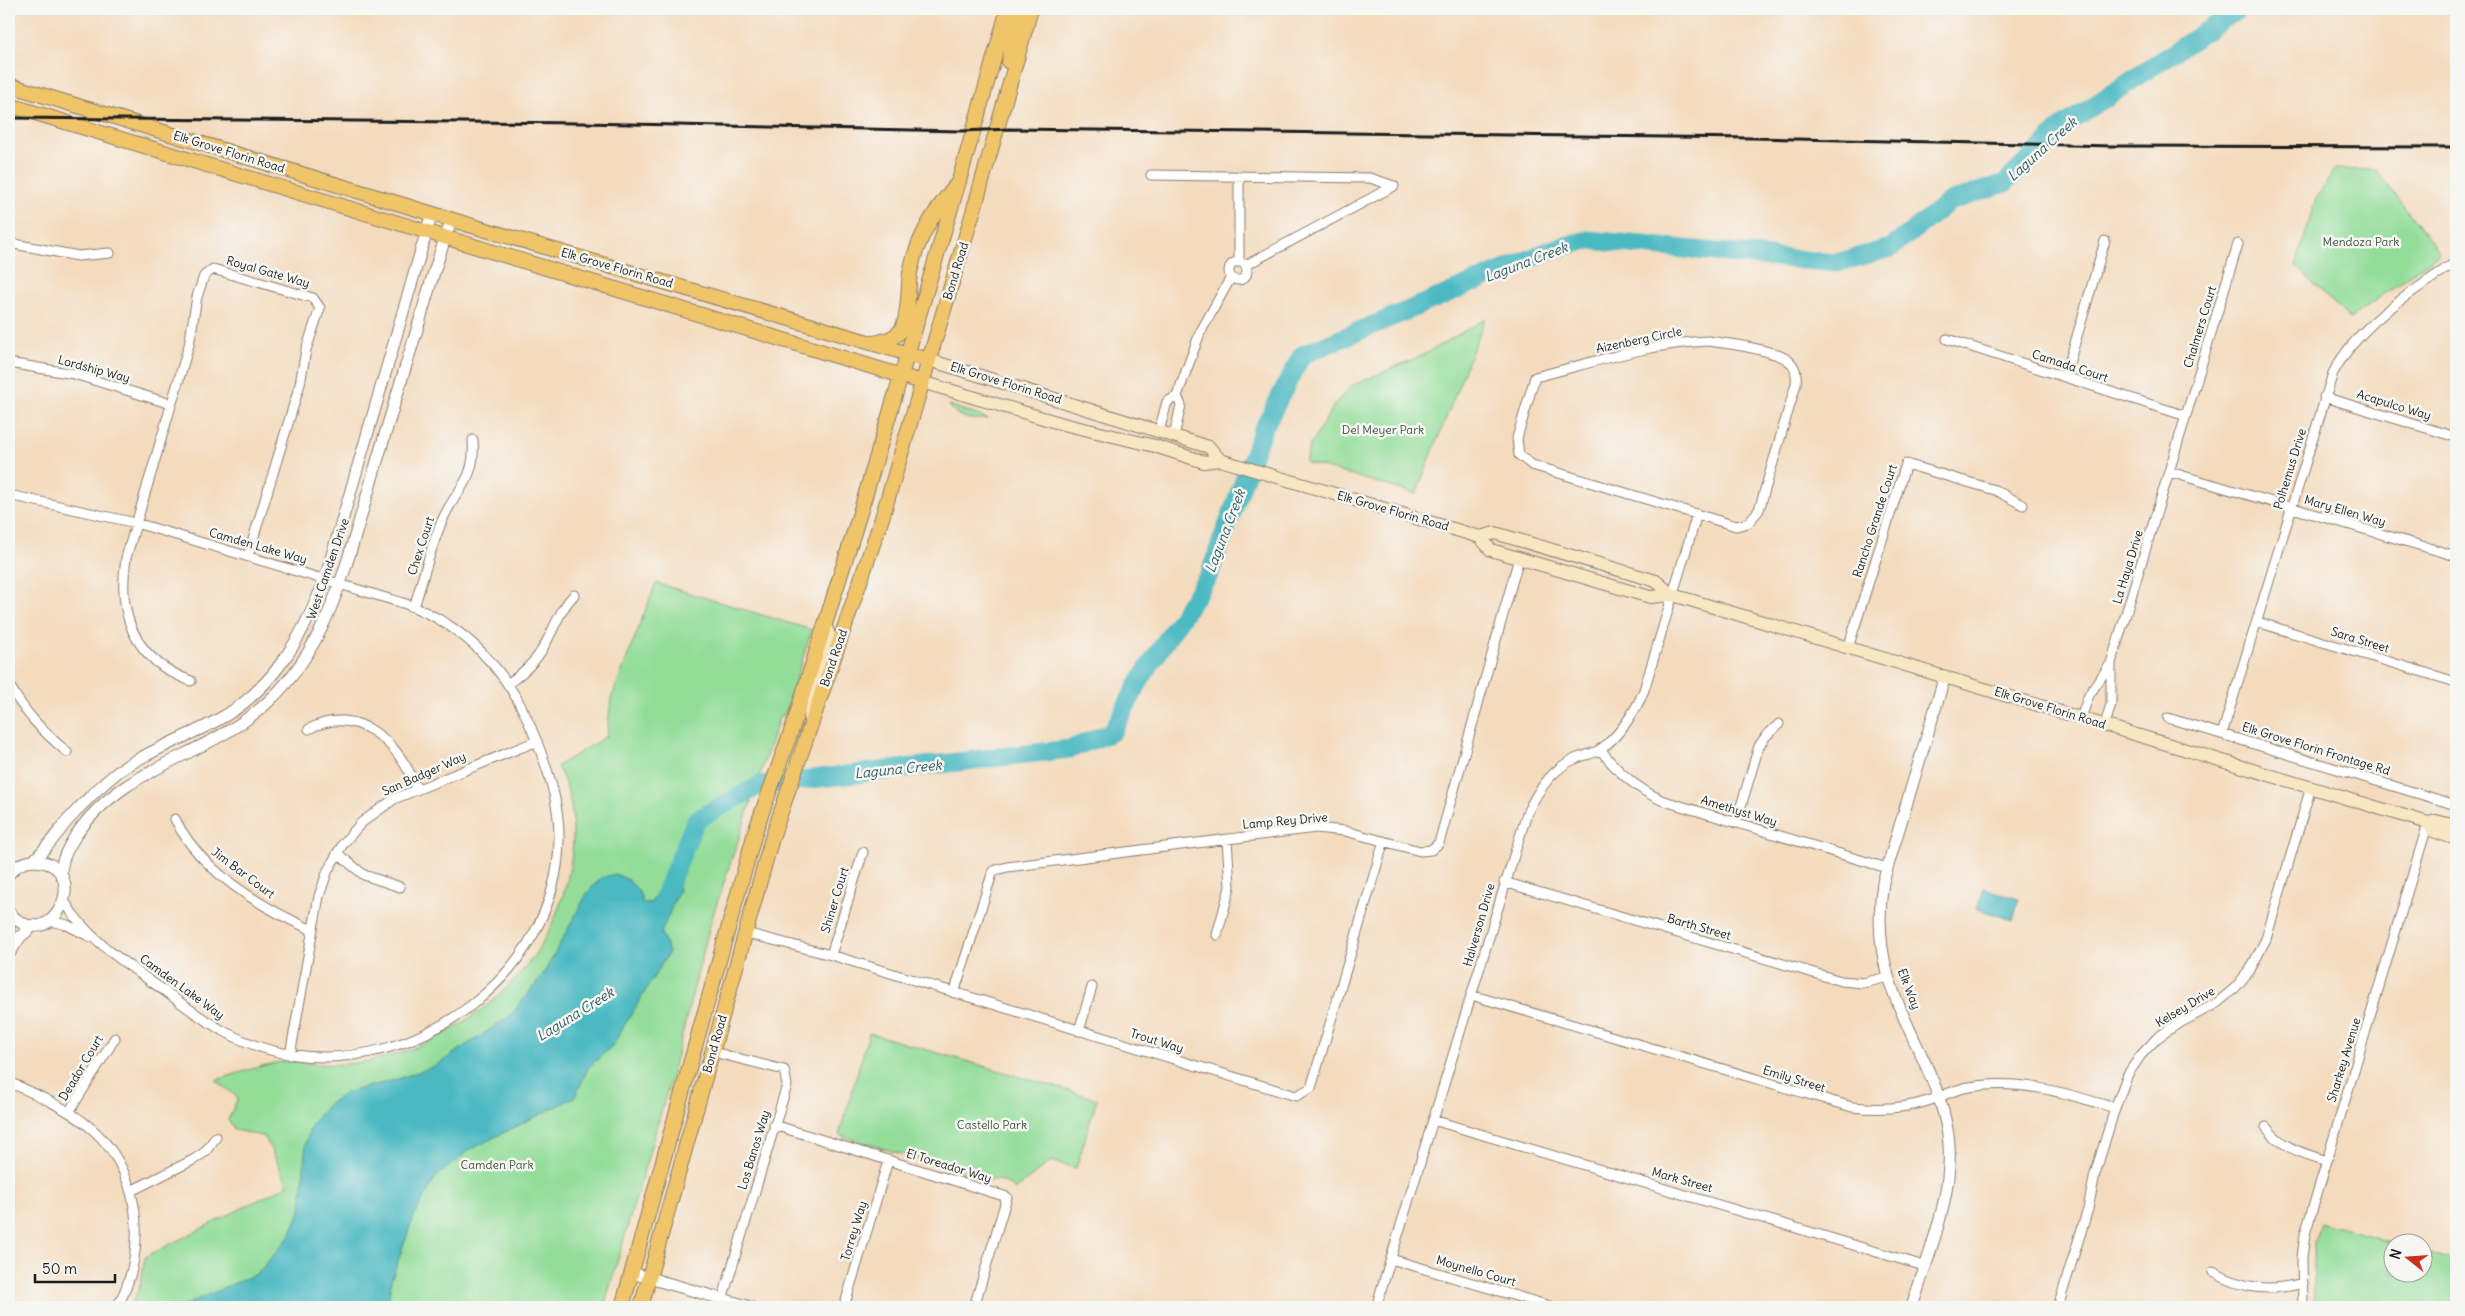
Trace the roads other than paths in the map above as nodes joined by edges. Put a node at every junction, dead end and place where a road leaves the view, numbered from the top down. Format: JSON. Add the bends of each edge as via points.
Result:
{"nodes":[{"id":1,"x":1008,"y":9,"type":"edge"},
{"id":2,"x":1019,"y":9,"type":"edge"},
{"id":3,"x":1031,"y":9,"type":"edge"},
{"id":4,"x":1010,"y":83,"type":"junction"},
{"id":5,"x":9,"y":85,"type":"edge"},
{"id":6,"x":9,"y":105,"type":"edge"},
{"id":7,"x":1150,"y":174,"type":"dead end"},
{"id":8,"x":1239,"y":177,"type":"junction"},
{"id":9,"x":959,"y":181,"type":"junction"},
{"id":10,"x":432,"y":213,"type":"junction"},
{"id":11,"x":452,"y":219,"type":"junction"},
{"id":12,"x":426,"y":230,"type":"junction"},
{"id":13,"x":445,"y":236,"type":"junction"},
{"id":14,"x":2105,"y":241,"type":"dead end"},
{"id":15,"x":9,"y":243,"type":"edge"},
{"id":16,"x":2238,"y":244,"type":"dead end"},
{"id":17,"x":110,"y":253,"type":"dead end"},
{"id":18,"x":2456,"y":262,"type":"edge"},
{"id":19,"x":1242,"y":263,"type":"junction"},
{"id":20,"x":545,"y":266,"type":"junction"},
{"id":21,"x":615,"y":268,"type":"junction"},
{"id":22,"x":1231,"y":277,"type":"junction"},
{"id":23,"x":680,"y":287,"type":"junction"},
{"id":24,"x":638,"y":294,"type":"junction"},
{"id":25,"x":1947,"y":339,"type":"dead end"},
{"id":26,"x":874,"y":343,"type":"junction"},
{"id":27,"x":908,"y":354,"type":"junction"},
{"id":28,"x":929,"y":360,"type":"junction"},
{"id":29,"x":9,"y":363,"type":"edge"},
{"id":30,"x":902,"y":376,"type":"junction"},
{"id":31,"x":2064,"y":377,"type":"junction"},
{"id":32,"x":922,"y":382,"type":"junction"},
{"id":33,"x":1177,"y":396,"type":"junction"},
{"id":34,"x":2324,"y":397,"type":"junction"},
{"id":35,"x":171,"y":404,"type":"junction"},
{"id":36,"x":2186,"y":416,"type":"junction"},
{"id":37,"x":1159,"y":431,"type":"junction"},
{"id":38,"x":1174,"y":436,"type":"junction"},
{"id":39,"x":2456,"y":437,"type":"edge"},
{"id":40,"x":1118,"y":438,"type":"junction"},
{"id":41,"x":473,"y":440,"type":"dead end"},
{"id":42,"x":1220,"y":460,"type":"junction"},
{"id":43,"x":2170,"y":472,"type":"junction"},
{"id":44,"x":9,"y":495,"type":"edge"},
{"id":45,"x":2023,"y":505,"type":"dead end"},
{"id":46,"x":2291,"y":508,"type":"junction"},
{"id":47,"x":1697,"y":514,"type":"junction"},
{"id":48,"x":136,"y":523,"type":"junction"},
{"id":49,"x":1480,"y":537,"type":"junction"},
{"id":50,"x":248,"y":556,"type":"junction"},
{"id":51,"x":2456,"y":556,"type":"edge"},
{"id":52,"x":1519,"y":558,"type":"junction"},
{"id":53,"x":325,"y":579,"type":"junction"},
{"id":54,"x":340,"y":584,"type":"junction"},
{"id":55,"x":1672,"y":594,"type":"junction"},
{"id":56,"x":574,"y":595,"type":"dead end"},
{"id":57,"x":414,"y":607,"type":"junction"},
{"id":58,"x":2257,"y":622,"type":"junction"},
{"id":59,"x":825,"y":624,"type":"junction"},
{"id":60,"x":1848,"y":648,"type":"junction"},
{"id":61,"x":2112,"y":663,"type":"junction"},
{"id":62,"x":1944,"y":676,"type":"junction"},
{"id":63,"x":191,"y":680,"type":"dead end"},
{"id":64,"x":2456,"y":682,"type":"edge"},
{"id":65,"x":509,"y":683,"type":"junction"},
{"id":66,"x":9,"y":685,"type":"edge"},
{"id":67,"x":2081,"y":718,"type":"junction"},
{"id":68,"x":2168,"y":718,"type":"dead end"},
{"id":69,"x":1779,"y":724,"type":"dead end"},
{"id":70,"x":2105,"y":725,"type":"junction"},
{"id":71,"x":309,"y":730,"type":"dead end"},
{"id":72,"x":2222,"y":734,"type":"junction"},
{"id":73,"x":807,"y":737,"type":"junction"},
{"id":74,"x":537,"y":741,"type":"junction"},
{"id":75,"x":1600,"y":749,"type":"junction"},
{"id":76,"x":67,"y":752,"type":"dead end"},
{"id":77,"x":2311,"y":787,"type":"junction"},
{"id":78,"x":416,"y":788,"type":"junction"},
{"id":79,"x":2456,"y":805,"type":"edge"},
{"id":80,"x":175,"y":819,"type":"dead end"},
{"id":81,"x":1736,"y":823,"type":"junction"},
{"id":82,"x":2428,"y":823,"type":"junction"},
{"id":83,"x":2456,"y":826,"type":"edge"},
{"id":84,"x":1227,"y":839,"type":"junction"},
{"id":85,"x":2456,"y":839,"type":"edge"},
{"id":86,"x":1384,"y":840,"type":"junction"},
{"id":87,"x":864,"y":852,"type":"dead end"},
{"id":88,"x":337,"y":853,"type":"junction"},
{"id":89,"x":33,"y":861,"type":"junction"},
{"id":90,"x":14,"y":864,"type":"edge"},
{"id":91,"x":1887,"y":868,"type":"junction"},
{"id":92,"x":9,"y":874,"type":"edge"},
{"id":93,"x":61,"y":875,"type":"junction"},
{"id":94,"x":1504,"y":882,"type":"junction"},
{"id":95,"x":400,"y":887,"type":"dead end"},
{"id":96,"x":65,"y":902,"type":"junction"},
{"id":97,"x":9,"y":913,"type":"edge"},
{"id":98,"x":50,"y":921,"type":"junction"},
{"id":99,"x":34,"y":925,"type":"junction"},
{"id":100,"x":9,"y":930,"type":"edge"},
{"id":101,"x":312,"y":930,"type":"junction"},
{"id":102,"x":746,"y":934,"type":"junction"},
{"id":103,"x":1217,"y":935,"type":"dead end"},
{"id":104,"x":104,"y":945,"type":"junction"},
{"id":105,"x":9,"y":954,"type":"edge"},
{"id":106,"x":831,"y":955,"type":"junction"},
{"id":107,"x":1888,"y":977,"type":"junction"},
{"id":108,"x":1092,"y":987,"type":"dead end"},
{"id":109,"x":954,"y":993,"type":"junction"},
{"id":110,"x":1471,"y":995,"type":"junction"},
{"id":111,"x":1079,"y":1031,"type":"junction"},
{"id":112,"x":115,"y":1038,"type":"dead end"},
{"id":113,"x":713,"y":1052,"type":"junction"},
{"id":114,"x":290,"y":1055,"type":"junction"},
{"id":115,"x":9,"y":1082,"type":"edge"},
{"id":116,"x":1939,"y":1096,"type":"junction"},
{"id":117,"x":2115,"y":1108,"type":"junction"},
{"id":118,"x":69,"y":1112,"type":"junction"},
{"id":119,"x":1433,"y":1120,"type":"junction"},
{"id":120,"x":774,"y":1125,"type":"junction"},
{"id":121,"x":2266,"y":1127,"type":"dead end"},
{"id":122,"x":216,"y":1137,"type":"dead end"},
{"id":123,"x":888,"y":1161,"type":"junction"},
{"id":124,"x":2327,"y":1161,"type":"junction"},
{"id":125,"x":131,"y":1191,"type":"junction"},
{"id":126,"x":1391,"y":1259,"type":"junction"},
{"id":127,"x":1924,"y":1266,"type":"junction"},
{"id":128,"x":2213,"y":1272,"type":"dead end"},
{"id":129,"x":632,"y":1273,"type":"junction"},
{"id":130,"x":650,"y":1276,"type":"junction"},
{"id":131,"x":2303,"y":1283,"type":"junction"},
{"id":132,"x":721,"y":1303,"type":"edge"},
{"id":133,"x":117,"y":1307,"type":"edge"},
{"id":134,"x":622,"y":1307,"type":"edge"},
{"id":135,"x":641,"y":1307,"type":"edge"},
{"id":136,"x":750,"y":1307,"type":"edge"},
{"id":137,"x":844,"y":1307,"type":"edge"},
{"id":138,"x":974,"y":1307,"type":"edge"},
{"id":139,"x":1376,"y":1307,"type":"edge"},
{"id":140,"x":1553,"y":1307,"type":"edge"},
{"id":141,"x":1912,"y":1307,"type":"edge"},
{"id":142,"x":2058,"y":1307,"type":"edge"},
{"id":143,"x":2303,"y":1307,"type":"edge"}],
"edges":[{"from":1,"to":9,"type":"main road","name":"Bond Road"},
{"from":2,"to":4,"type":"main road","via":[[1009,59]]},
{"from":3,"to":4,"type":"main road","name":"Bond Road"},
{"from":4,"to":28,"type":"main road","name":"Bond Road"},
{"from":5,"to":10,"type":"main road","name":"Elk Grove Florin Road"},
{"from":6,"to":12,"type":"main road","name":"Elk Grove Florin Road"},
{"from":7,"to":8,"type":"street"},
{"from":8,"to":19,"type":"street"},
{"from":8,"to":19,"type":"street","via":[[1370,178],[1394,186]]},
{"from":9,"to":26,"type":"main road","via":[[938,206],[919,244],[902,328],[890,339]]},
{"from":9,"to":27,"type":"main road","name":"Bond Road"},
{"from":10,"to":11,"type":"main road","name":"Elk Grove Florin Road"},
{"from":10,"to":12,"type":"street","name":"West Camden Drive"},
{"from":11,"to":13,"type":"street","name":"West Camden Drive"},
{"from":11,"to":21,"type":"main road","name":"Elk Grove Florin Road"},
{"from":12,"to":13,"type":"main road","name":"Elk Grove Florin Road"},
{"from":12,"to":53,"type":"street","name":"West Camden Drive"},
{"from":13,"to":20,"type":"main road","name":"Elk Grove Florin Road"},
{"from":13,"to":54,"type":"street","name":"West Camden Drive"},
{"from":14,"to":31,"type":"street"},
{"from":15,"to":17,"type":"street","via":[[78,256]]},
{"from":16,"to":36,"type":"street","name":"Chalmers Court"},
{"from":18,"to":34,"type":"street","name":"Polhemus Drive","via":[[2362,331],[2339,362]]},
{"from":19,"to":22,"type":"street","via":[[1230,266]]},
{"from":19,"to":22,"type":"street","via":[[1248,272],[1244,278],[1237,280]]},
{"from":20,"to":21,"type":"main road","via":[[577,266],[604,272]]},
{"from":20,"to":24,"type":"main road","name":"Elk Grove Florin Road"},
{"from":21,"to":23,"type":"main road","name":"Elk Grove Florin Road"},
{"from":22,"to":33,"type":"street","via":[[1200,333]]},
{"from":23,"to":24,"type":"main road","via":[[663,292],[642,288]]},
{"from":23,"to":26,"type":"main road","name":"Elk Grove Florin Road"},
{"from":24,"to":30,"type":"main road","name":"Elk Grove Florin Road"},
{"from":25,"to":31,"type":"street","name":"Camada Court"},
{"from":26,"to":27,"type":"main road","name":"Elk Grove Florin Road"},
{"from":27,"to":28,"type":"main road","name":"Elk Grove Florin Road"},
{"from":27,"to":30,"type":"main road","name":"Bond Road"},
{"from":28,"to":32,"type":"main road","name":"Bond Road"},
{"from":28,"to":37,"type":"main road","name":"Elk Grove Florin Road"},
{"from":29,"to":35,"type":"street","name":"Lordship Way","via":[[74,374]]},
{"from":30,"to":32,"type":"main road","name":"Elk Grove Florin Road"},
{"from":30,"to":59,"type":"main road","name":"Bond Road"},
{"from":31,"to":36,"type":"street","name":"Camada Court"},
{"from":32,"to":40,"type":"main road","name":"Elk Grove Florin Road"},
{"from":32,"to":73,"type":"main road","name":"Bond Road","via":[[882,518]]},
{"from":33,"to":37,"type":"street","via":[[1167,402]]},
{"from":33,"to":38,"type":"street","via":[[1181,405]]},
{"from":34,"to":39,"type":"street","name":"Acapulco Way"},
{"from":34,"to":46,"type":"street","name":"Polhemus Drive"},
{"from":35,"to":48,"type":"street","name":"Royal Gate Way"},
{"from":35,"to":50,"type":"street","name":"Royal Gate Way","via":[[189,345],[197,298],[204,276],[213,269],[313,298],[320,308]]},
{"from":36,"to":43,"type":"street","name":"La Haya Drive"},
{"from":37,"to":38,"type":"main road","name":"Elk Grove Florin Road"},
{"from":38,"to":40,"type":"main road","via":[[1169,444],[1133,433],[1122,434]]},
{"from":38,"to":42,"type":"main road","name":"Elk Grove Florin Road","via":[[1209,447]]},
{"from":40,"to":42,"type":"main road","name":"Elk Grove Florin Road","via":[[1204,462]]},
{"from":41,"to":57,"type":"street","name":"Chex Court","via":[[472,468],[442,520]]},
{"from":42,"to":49,"type":"main road","name":"Elk Grove Florin Road"},
{"from":43,"to":46,"type":"street","name":"Mary Ellen Way"},
{"from":43,"to":61,"type":"street","name":"La Haya Drive"},
{"from":44,"to":48,"type":"street","name":"Camden Lake Way"},
{"from":45,"to":60,"type":"street","name":"Rancho Grande Court","via":[[1995,490],[1906,464]]},
{"from":46,"to":51,"type":"street","name":"Mary Ellen Way"},
{"from":46,"to":58,"type":"street","name":"Polhemus Drive"},
{"from":47,"to":47,"type":"street","name":"Aizenberg Circle","via":[[1736,526],[1748,523],[1757,515],[1796,384],[1791,362],[1781,356],[1746,347],[1708,341],[1682,342],[1536,377],[1516,444],[1522,459],[1532,466]]},
{"from":47,"to":55,"type":"street"},
{"from":48,"to":50,"type":"street","name":"Camden Lake Way"},
{"from":48,"to":63,"type":"street","name":"Royal Gate Way","via":[[122,580],[125,611],[134,635],[154,659]]},
{"from":49,"to":52,"type":"main road","name":"Elk Grove Florin Road","via":[[1491,550]]},
{"from":49,"to":55,"type":"main road","name":"Elk Grove Florin Road","via":[[1495,533],[1656,581]]},
{"from":50,"to":53,"type":"street","name":"Camden Lake Way"},
{"from":52,"to":55,"type":"main road","name":"Elk Grove Florin Road","via":[[1650,597]]},
{"from":52,"to":86,"type":"street","name":"Lamp Rey Drive","via":[[1439,843],[1431,850],[1420,851]]},
{"from":53,"to":54,"type":"street","name":"Camden Lake Way"},
{"from":53,"to":89,"type":"street","name":"West Camden Drive","via":[[303,632],[289,654],[256,691],[232,712],[120,771],[85,801],[47,849]]},
{"from":54,"to":57,"type":"street","name":"Camden Lake Way"},
{"from":54,"to":93,"type":"street","name":"West Camden Drive","via":[[312,649],[269,701],[231,730],[156,767],[115,794],[82,827],[68,848]]},
{"from":55,"to":60,"type":"main road","name":"Elk Grove Florin Road"},
{"from":55,"to":75,"type":"street","name":"Halverson Drive","via":[[1641,699],[1628,720]]},
{"from":56,"to":65,"type":"street","via":[[559,614],[536,658]]},
{"from":57,"to":65,"type":"street","name":"Camden Lake Way","via":[[463,635]]},
{"from":58,"to":64,"type":"street","name":"Sara Street"},
{"from":58,"to":72,"type":"street","name":"Polhemus Drive"},
{"from":59,"to":73,"type":"main road","via":[[829,635],[811,697]]},
{"from":59,"to":129,"type":"main road","name":"Bond Road","via":[[756,829]]},
{"from":60,"to":62,"type":"main road","name":"Elk Grove Florin Road"},
{"from":61,"to":67,"type":"street","name":"La Haya Drive","via":[[2089,695]]},
{"from":61,"to":70,"type":"street","via":[[2112,704]]},
{"from":62,"to":67,"type":"main road","name":"Elk Grove Florin Road"},
{"from":62,"to":91,"type":"street","name":"Elk Way"},
{"from":65,"to":74,"type":"street","name":"Camden Lake Way"},
{"from":66,"to":76,"type":"street","via":[[26,714]]},
{"from":67,"to":70,"type":"main road","name":"Elk Grove Florin Road"},
{"from":68,"to":72,"type":"street","name":"Elk Grove Florin Frontage Rd"},
{"from":69,"to":81,"type":"street","via":[[1759,746]]},
{"from":70,"to":77,"type":"main road","name":"Elk Grove Florin Road"},
{"from":71,"to":78,"type":"street","via":[[331,720],[365,727],[385,739],[401,756]]},
{"from":72,"to":79,"type":"street","name":"Elk Grove Florin Frontage Rd"},
{"from":73,"to":102,"type":"main road","name":"Bond Road","via":[[772,838]]},
{"from":74,"to":78,"type":"street","name":"San Badger Way"},
{"from":74,"to":114,"type":"street","name":"Camden Lake Way","via":[[558,811],[559,854],[546,909],[518,960],[478,1000],[447,1021],[406,1042],[369,1053],[339,1057]]},
{"from":75,"to":81,"type":"street","name":"Amethyst Way","via":[[1623,776],[1651,795]]},
{"from":75,"to":94,"type":"street","name":"Halverson Drive","via":[[1573,760],[1554,774],[1539,792],[1527,813]]},
{"from":77,"to":82,"type":"main road","name":"Elk Grove Florin Road"},
{"from":77,"to":117,"type":"street","name":"Kelsey Drive","via":[[2266,939],[2256,960],[2226,996],[2176,1025],[2149,1046],[2128,1074]]},
{"from":78,"to":88,"type":"street","name":"San Badger Way","via":[[371,814]]},
{"from":80,"to":101,"type":"street","name":"Jim Bar Court","via":[[194,850],[212,867],[280,916]]},
{"from":81,"to":91,"type":"street","name":"Amethyst Way"},
{"from":82,"to":83,"type":"main road","name":"Elk Grove Florin Road","via":[[2436,821]]},
{"from":82,"to":85,"type":"main road","name":"Elk Grove Florin Road","via":[[2433,832]]},
{"from":82,"to":124,"type":"street","name":"Sharkey Avenue"},
{"from":84,"to":86,"type":"street","name":"Lamp Rey Drive","via":[[1322,828]]},
{"from":84,"to":103,"type":"street","via":[[1230,887]]},
{"from":84,"to":109,"type":"street","name":"Lamp Rey Drive","via":[[1007,866],[992,871]]},
{"from":86,"to":111,"type":"street","name":"Trout Way","via":[[1311,1088],[1296,1096]]},
{"from":87,"to":106,"type":"street","name":"Shiner Court"},
{"from":88,"to":95,"type":"street","via":[[364,875]]},
{"from":88,"to":101,"type":"street","name":"San Badger Way","via":[[323,882]]},
{"from":89,"to":90,"type":"street"},
{"from":89,"to":93,"type":"street","via":[[49,864]]},
{"from":90,"to":92,"type":"street"},
{"from":91,"to":107,"type":"street","name":"Elk Way","via":[[1880,923]]},
{"from":93,"to":96,"type":"street"},
{"from":94,"to":107,"type":"street","name":"Barth Street","via":[[1841,981],[1863,983]]},
{"from":94,"to":110,"type":"street","name":"Halverson Drive"},
{"from":96,"to":98,"type":"street"},
{"from":96,"to":104,"type":"street","name":"Camden Lake Way","via":[[74,917]]},
{"from":97,"to":99,"type":"street","via":[[20,922]]},
{"from":97,"to":100,"type":"street"},
{"from":98,"to":99,"type":"street"},
{"from":98,"to":104,"type":"street","name":"Camden Lake Way","via":[[68,925]]},
{"from":99,"to":105,"type":"street","via":[[20,937]]},
{"from":101,"to":114,"type":"street","name":"San Badger Way"},
{"from":102,"to":106,"type":"street","name":"Trout Way"},
{"from":102,"to":113,"type":"main road","name":"Bond Road"},
{"from":104,"to":114,"type":"street","name":"Camden Lake Way","via":[[210,1025],[252,1045]]},
{"from":106,"to":109,"type":"street","name":"Trout Way"},
{"from":107,"to":116,"type":"street","name":"Elk Way"},
{"from":108,"to":111,"type":"street"},
{"from":109,"to":111,"type":"street","name":"Trout Way"},
{"from":110,"to":116,"type":"street","name":"Emily Street","via":[[1852,1107],[1889,1109]]},
{"from":110,"to":119,"type":"street","name":"Halverson Drive"},
{"from":112,"to":118,"type":"street","name":"Deador Court"},
{"from":113,"to":120,"type":"street","name":"Los Banos Way","via":[[784,1070],[787,1085]]},
{"from":113,"to":130,"type":"main road","name":"Bond Road"},
{"from":115,"to":118,"type":"street"},
{"from":116,"to":117,"type":"street","name":"Emily Street","via":[[1965,1088],[2008,1084],[2050,1089]]},
{"from":116,"to":127,"type":"street","name":"Elk Way","via":[[1948,1135],[1949,1171]]},
{"from":117,"to":142,"type":"street","name":"Kelsey Drive"},
{"from":118,"to":125,"type":"street","via":[[104,1142]]},
{"from":119,"to":126,"type":"street","name":"Halverson Drive"},
{"from":119,"to":127,"type":"street","name":"Mark Street"},
{"from":120,"to":123,"type":"street","name":"El Toreador Way"},
{"from":120,"to":132,"type":"street","name":"Los Banos Way"},
{"from":121,"to":124,"type":"street","via":[[2292,1150]]},
{"from":122,"to":125,"type":"street","via":[[194,1160]]},
{"from":123,"to":137,"type":"street","name":"Torrey Way"},
{"from":123,"to":138,"type":"street","name":"El Toreador Way","via":[[1007,1197]]},
{"from":124,"to":131,"type":"street","name":"Sharkey Avenue","via":[[2305,1234]]},
{"from":125,"to":133,"type":"street","via":[[137,1227],[136,1252],[131,1276]]},
{"from":126,"to":139,"type":"street","name":"Halverson Drive"},
{"from":126,"to":140,"type":"street","name":"Moynello Court"},
{"from":127,"to":141,"type":"street","name":"Elk Way"},
{"from":128,"to":131,"type":"street","via":[[2236,1284],[2261,1289],[2286,1288]]},
{"from":129,"to":130,"type":"street"},
{"from":129,"to":134,"type":"main road","name":"Bond Road"},
{"from":130,"to":132,"type":"street"},
{"from":130,"to":135,"type":"main road","name":"Bond Road"},
{"from":131,"to":143,"type":"street","name":"Sharkey Avenue"},
{"from":132,"to":136,"type":"street"}]}
